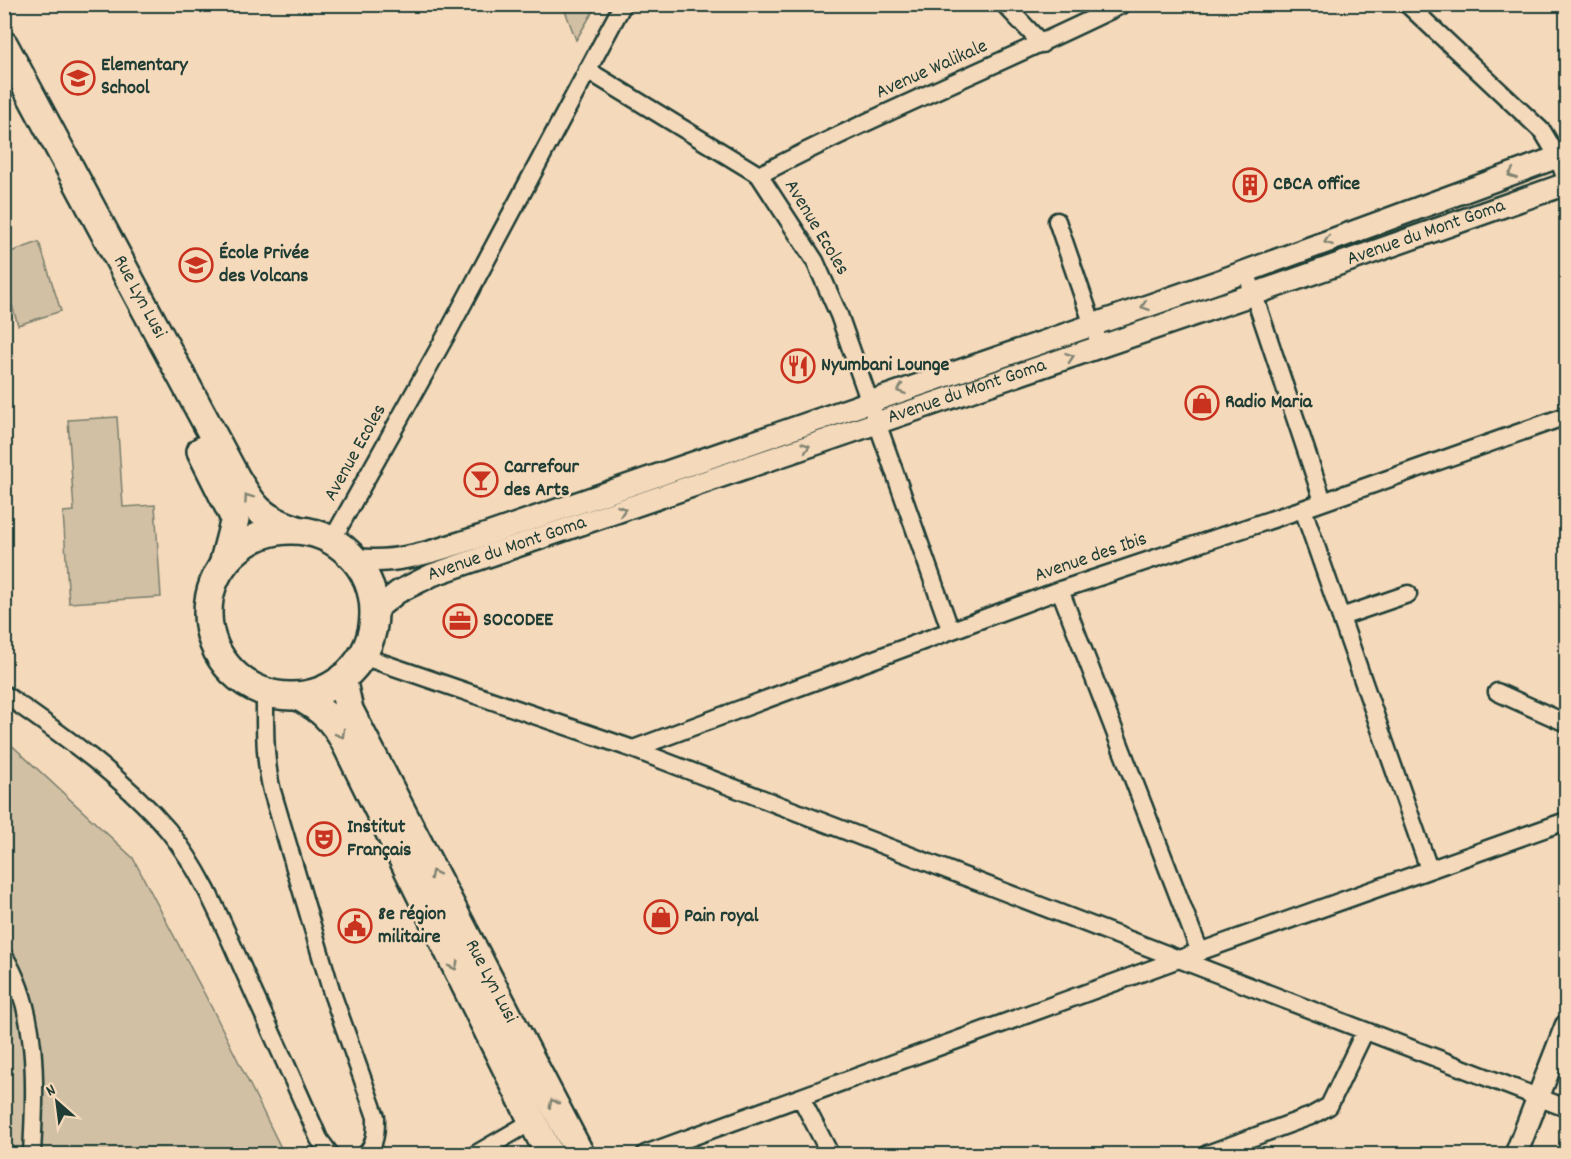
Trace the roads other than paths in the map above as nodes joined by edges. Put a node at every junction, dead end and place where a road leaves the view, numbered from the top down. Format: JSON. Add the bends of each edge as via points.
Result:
{"nodes":[{"id":1,"x":623,"y":4,"type":"edge"},
{"id":2,"x":1004,"y":4,"type":"edge"},
{"id":3,"x":1123,"y":4,"type":"edge"},
{"id":4,"x":1407,"y":4,"type":"edge"},
{"id":5,"x":1042,"y":44,"type":"junction"},
{"id":6,"x":4,"y":45,"type":"edge"},
{"id":7,"x":587,"y":70,"type":"junction"},
{"id":8,"x":4,"y":79,"type":"edge"},
{"id":9,"x":1562,"y":156,"type":"edge"},
{"id":10,"x":759,"y":176,"type":"junction"},
{"id":11,"x":1566,"y":182,"type":"edge"},
{"id":12,"x":1057,"y":221,"type":"dead end"},
{"id":13,"x":1246,"y":271,"type":"junction"},
{"id":14,"x":1254,"y":294,"type":"junction"},
{"id":15,"x":1092,"y":324,"type":"junction"},
{"id":16,"x":1100,"y":346,"type":"junction"},
{"id":17,"x":993,"y":358,"type":"junction"},
{"id":18,"x":1001,"y":381,"type":"junction"},
{"id":19,"x":870,"y":401,"type":"junction"},
{"id":20,"x":1566,"y":416,"type":"edge"},
{"id":21,"x":877,"y":423,"type":"junction"},
{"id":22,"x":760,"y":439,"type":"junction"},
{"id":23,"x":767,"y":460,"type":"junction"},
{"id":24,"x":1323,"y":501,"type":"junction"},
{"id":25,"x":1303,"y":509,"type":"junction"},
{"id":26,"x":295,"y":530,"type":"junction"},
{"id":27,"x":332,"y":540,"type":"junction"},
{"id":28,"x":355,"y":559,"type":"junction"},
{"id":29,"x":223,"y":565,"type":"junction"},
{"id":30,"x":1060,"y":590,"type":"junction"},
{"id":31,"x":1408,"y":594,"type":"dead end"},
{"id":32,"x":374,"y":610,"type":"junction"},
{"id":33,"x":1341,"y":617,"type":"junction"},
{"id":34,"x":950,"y":630,"type":"junction"},
{"id":35,"x":362,"y":656,"type":"junction"},
{"id":36,"x":342,"y":678,"type":"junction"},
{"id":37,"x":265,"y":692,"type":"junction"},
{"id":38,"x":1497,"y":692,"type":"dead end"},
{"id":39,"x":4,"y":693,"type":"edge"},
{"id":40,"x":298,"y":696,"type":"junction"},
{"id":41,"x":1566,"y":723,"type":"edge"},
{"id":42,"x":633,"y":749,"type":"junction"},
{"id":43,"x":1566,"y":821,"type":"edge"},
{"id":44,"x":1430,"y":869,"type":"junction"},
{"id":45,"x":1200,"y":952,"type":"junction"},
{"id":46,"x":4,"y":956,"type":"edge"},
{"id":47,"x":1179,"y":959,"type":"junction"},
{"id":48,"x":1566,"y":1026,"type":"edge"},
{"id":49,"x":1365,"y":1031,"type":"junction"},
{"id":50,"x":1539,"y":1097,"type":"junction"},
{"id":51,"x":801,"y":1098,"type":"junction"},
{"id":52,"x":1566,"y":1108,"type":"edge"},
{"id":53,"x":531,"y":1122,"type":"junction"},
{"id":54,"x":32,"y":1155,"type":"edge"},
{"id":55,"x":330,"y":1155,"type":"edge"},
{"id":56,"x":366,"y":1155,"type":"edge"},
{"id":57,"x":476,"y":1155,"type":"edge"},
{"id":58,"x":549,"y":1155,"type":"edge"},
{"id":59,"x":580,"y":1155,"type":"edge"},
{"id":60,"x":645,"y":1155,"type":"edge"},
{"id":61,"x":830,"y":1155,"type":"edge"},
{"id":62,"x":1208,"y":1155,"type":"edge"},
{"id":63,"x":1516,"y":1155,"type":"edge"}],
"edges":[{"from":1,"to":7,"type":"street","name":"Avenue Ecoles"},
{"from":2,"to":5,"type":"street"},
{"from":3,"to":5,"type":"street","name":"Avenue Walikale"},
{"from":4,"to":9,"type":"street","via":[[1543,132]]},
{"from":5,"to":10,"type":"street","name":"Avenue Walikale","via":[[829,139]]},
{"from":26,"to":6,"type":"main road","name":"Rue Lyn Lusi","one_way":true,"via":[[258,511],[236,478]]},
{"from":7,"to":10,"type":"street","name":"Avenue Ecoles"},
{"from":7,"to":27,"type":"street","name":"Avenue Ecoles"},
{"from":8,"to":29,"type":"main road","name":"Rue Lyn Lusi","via":[[235,519]]},
{"from":9,"to":11,"type":"street"},
{"from":9,"to":13,"type":"street","one_way":true},
{"from":10,"to":19,"type":"street","name":"Avenue Ecoles","via":[[815,261]]},
{"from":11,"to":14,"type":"street","name":"Avenue du Mont Goma"},
{"from":12,"to":15,"type":"street"},
{"from":13,"to":14,"type":"street"},
{"from":13,"to":15,"type":"street","one_way":true},
{"from":14,"to":16,"type":"street","name":"Avenue du Mont Goma"},
{"from":14,"to":24,"type":"street"},
{"from":15,"to":16,"type":"street"},
{"from":15,"to":17,"type":"street"},
{"from":18,"to":16,"type":"street","name":"Avenue du Mont Goma","one_way":true},
{"from":17,"to":18,"type":"street"},
{"from":17,"to":19,"type":"street","one_way":true},
{"from":18,"to":21,"type":"street","name":"Avenue du Mont Goma"},
{"from":19,"to":21,"type":"street","name":"Avenue Ecoles"},
{"from":19,"to":22,"type":"street"},
{"from":20,"to":24,"type":"street","name":"Avenue des Ibis"},
{"from":23,"to":21,"type":"street","name":"Avenue du Mont Goma","one_way":true},
{"from":21,"to":34,"type":"street","name":"Avenue Ecoles"},
{"from":22,"to":23,"type":"street"},
{"from":22,"to":28,"type":"street","via":[[482,536],[384,561]]},
{"from":32,"to":23,"type":"street","name":"Avenue du Mont Goma","one_way":true,"via":[[398,592],[432,575]]},
{"from":24,"to":25,"type":"street","name":"Avenue des Ibis"},
{"from":25,"to":30,"type":"street","name":"Avenue des Ibis"},
{"from":25,"to":33,"type":"street"},
{"from":26,"to":27,"type":"main road"},
{"from":26,"to":29,"type":"main road","via":[[259,536],[235,551]]},
{"from":27,"to":28,"type":"main road"},
{"from":28,"to":32,"type":"main road","via":[[371,588]]},
{"from":29,"to":37,"type":"main road","via":[[208,601],[211,639],[232,672]]},
{"from":30,"to":34,"type":"street","name":"Avenue des Ibis"},
{"from":30,"to":45,"type":"street"},
{"from":31,"to":33,"type":"street"},
{"from":32,"to":35,"type":"main road","via":[[369,642]]},
{"from":33,"to":44,"type":"street"},
{"from":34,"to":42,"type":"street","name":"Avenue des Ibis"},
{"from":35,"to":36,"type":"main road"},
{"from":35,"to":42,"type":"street"},
{"from":36,"to":40,"type":"main road","via":[[321,690]]},
{"from":59,"to":36,"type":"main road","name":"Rue Lyn Lusi","one_way":true,"via":[[349,710]]},
{"from":37,"to":40,"type":"main road"},
{"from":37,"to":56,"type":"street","via":[[265,751],[272,791],[332,993],[376,1117],[376,1134]]},
{"from":38,"to":41,"type":"street"},
{"from":39,"to":55,"type":"street","via":[[131,792],[168,831],[191,863],[213,901],[319,1139]]},
{"from":40,"to":53,"type":"main road","name":"Rue Lyn Lusi","one_way":true,"via":[[325,713],[338,728]]},
{"from":42,"to":47,"type":"street"},
{"from":43,"to":44,"type":"street"},
{"from":44,"to":45,"type":"street"},
{"from":45,"to":47,"type":"street"},
{"from":46,"to":54,"type":"street","via":[[15,974],[27,1015],[33,1068]]},
{"from":47,"to":49,"type":"street"},
{"from":47,"to":51,"type":"street"},
{"from":48,"to":50,"type":"street"},
{"from":49,"to":50,"type":"street"},
{"from":49,"to":62,"type":"street","via":[[1329,1106]]},
{"from":50,"to":52,"type":"street"},
{"from":50,"to":63,"type":"street"},
{"from":51,"to":60,"type":"street"},
{"from":51,"to":61,"type":"street"},
{"from":53,"to":57,"type":"street"},
{"from":53,"to":58,"type":"main road","name":"Rue Lyn Lusi"}]}
